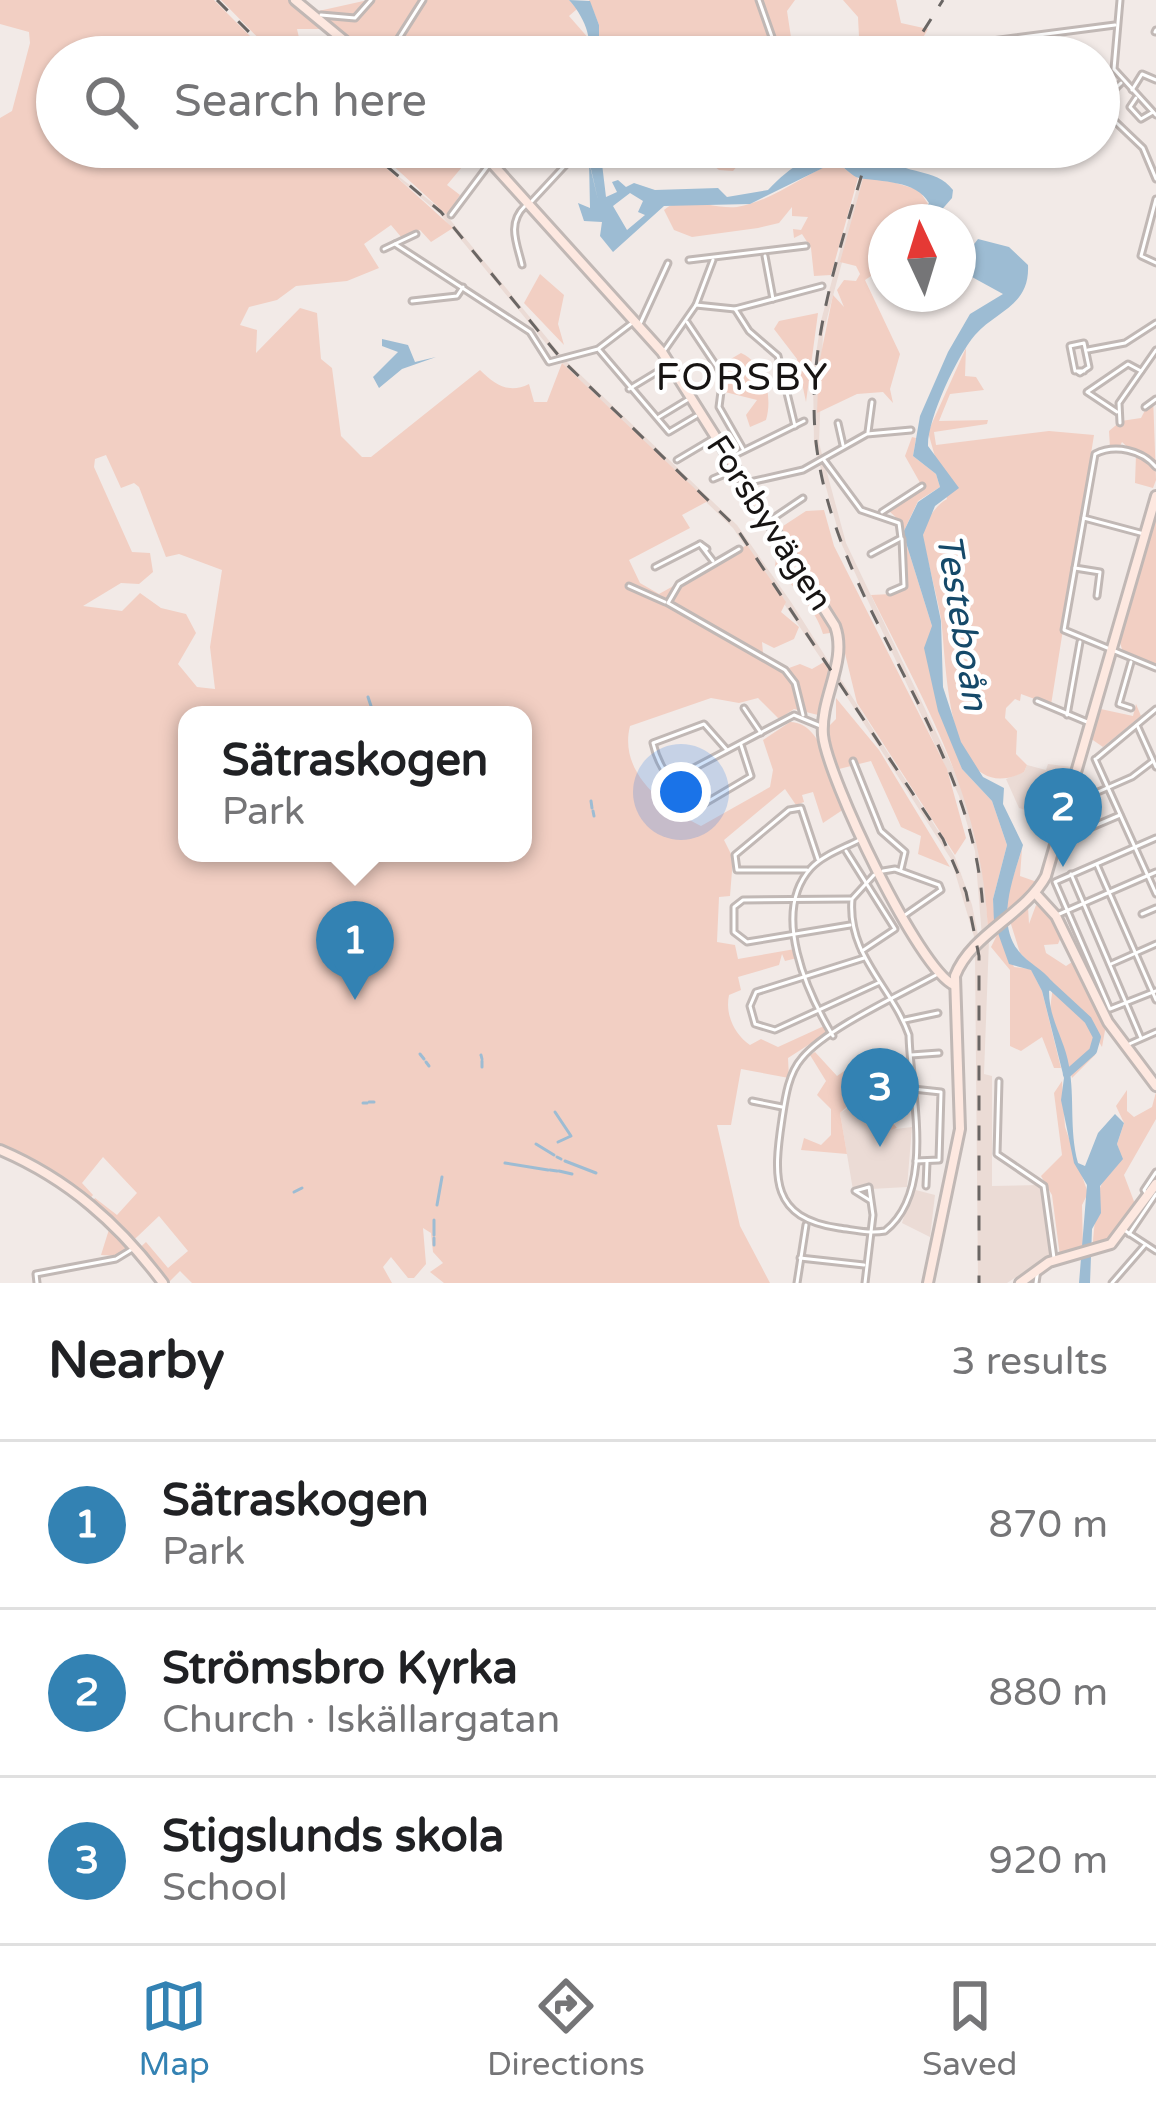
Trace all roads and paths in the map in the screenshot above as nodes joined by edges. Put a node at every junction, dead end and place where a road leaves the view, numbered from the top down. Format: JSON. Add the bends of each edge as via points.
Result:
{"nodes":[{"id":1,"x":295,"y":0,"type":"edge"},
{"id":2,"x":371,"y":0,"type":"edge"},
{"id":3,"x":423,"y":0,"type":"edge"},
{"id":4,"x":759,"y":0,"type":"edge"},
{"id":5,"x":1120,"y":0,"type":"edge"},
{"id":6,"x":315,"y":19,"type":"junction"},
{"id":7,"x":1115,"y":25,"type":"junction"},
{"id":8,"x":337,"y":36,"type":"edge"},
{"id":9,"x":400,"y":36,"type":"edge"},
{"id":10,"x":772,"y":36,"type":"edge"},
{"id":11,"x":1030,"y":36,"type":"edge"},
{"id":12,"x":1114,"y":36,"type":"edge"},
{"id":13,"x":1120,"y":78,"type":"edge"},
{"id":14,"x":1156,"y":80,"type":"edge"},
{"id":15,"x":1122,"y":82,"type":"joint"},
{"id":16,"x":1132,"y":92,"type":"junction"},
{"id":17,"x":1137,"y":97,"type":"junction"},
{"id":18,"x":1155,"y":114,"type":"edge"},
{"id":19,"x":1120,"y":126,"type":"edge"},
{"id":20,"x":486,"y":168,"type":"edge"},
{"id":21,"x":498,"y":168,"type":"edge"},
{"id":22,"x":562,"y":168,"type":"edge"},
{"id":23,"x":1156,"y":179,"type":"edge"},
{"id":24,"x":1156,"y":199,"type":"edge"},
{"id":25,"x":530,"y":202,"type":"junction"},
{"id":26,"x":451,"y":215,"type":"dead end"},
{"id":27,"x":416,"y":234,"type":"dead end"},
{"id":28,"x":395,"y":244,"type":"junction"},
{"id":29,"x":806,"y":246,"type":"dead end"},
{"id":30,"x":384,"y":249,"type":"dead end"},
{"id":31,"x":765,"y":254,"type":"junction"},
{"id":32,"x":520,"y":257,"type":"dead end"},
{"id":33,"x":713,"y":259,"type":"junction"},
{"id":34,"x":689,"y":260,"type":"dead end"},
{"id":35,"x":1156,"y":262,"type":"edge"},
{"id":36,"x":668,"y":263,"type":"dead end"},
{"id":37,"x":464,"y":286,"type":"junction"},
{"id":38,"x":822,"y":286,"type":"dead end"},
{"id":39,"x":412,"y":301,"type":"dead end"},
{"id":40,"x":774,"y":302,"type":"junction"},
{"id":41,"x":696,"y":305,"type":"junction"},
{"id":42,"x":735,"y":309,"type":"junction"},
{"id":43,"x":686,"y":322,"type":"junction"},
{"id":44,"x":1156,"y":322,"type":"edge"},
{"id":45,"x":637,"y":323,"type":"junction"},
{"id":46,"x":598,"y":349,"type":"junction"},
{"id":47,"x":1088,"y":350,"type":"junction"},
{"id":48,"x":662,"y":352,"type":"junction"},
{"id":49,"x":1155,"y":354,"type":"edge"},
{"id":50,"x":1075,"y":371,"type":"dead end"},
{"id":51,"x":1084,"y":371,"type":"dead end"},
{"id":52,"x":1141,"y":371,"type":"junction"},
{"id":53,"x":657,"y":372,"type":"dead end"},
{"id":54,"x":629,"y":389,"type":"junction"},
{"id":55,"x":691,"y":398,"type":"junction"},
{"id":56,"x":1156,"y":398,"type":"edge"},
{"id":57,"x":872,"y":402,"type":"dead end"},
{"id":58,"x":1144,"y":407,"type":"dead end"},
{"id":59,"x":1117,"y":412,"type":"junction"},
{"id":60,"x":700,"y":414,"type":"junction"},
{"id":61,"x":658,"y":418,"type":"junction"},
{"id":62,"x":805,"y":421,"type":"dead end"},
{"id":63,"x":838,"y":423,"type":"dead end"},
{"id":64,"x":1120,"y":423,"type":"dead end"},
{"id":65,"x":795,"y":425,"type":"junction"},
{"id":66,"x":911,"y":430,"type":"dead end"},
{"id":67,"x":867,"y":434,"type":"junction"},
{"id":68,"x":715,"y":437,"type":"junction"},
{"id":69,"x":844,"y":447,"type":"junction"},
{"id":70,"x":743,"y":449,"type":"junction"},
{"id":71,"x":731,"y":457,"type":"junction"},
{"id":72,"x":677,"y":460,"type":"dead end"},
{"id":73,"x":824,"y":460,"type":"junction"},
{"id":74,"x":1156,"y":467,"type":"edge"},
{"id":75,"x":739,"y":468,"type":"junction"},
{"id":76,"x":712,"y":478,"type":"dead end"},
{"id":77,"x":748,"y":483,"type":"junction"},
{"id":78,"x":922,"y":486,"type":"dead end"},
{"id":79,"x":1156,"y":496,"type":"edge"},
{"id":80,"x":803,"y":498,"type":"dead end"},
{"id":81,"x":880,"y":513,"type":"junction"},
{"id":82,"x":1082,"y":518,"type":"junction"},
{"id":83,"x":768,"y":522,"type":"junction"},
{"id":84,"x":1144,"y":534,"type":"junction"},
{"id":85,"x":901,"y":538,"type":"junction"},
{"id":86,"x":739,"y":549,"type":"dead end"},
{"id":87,"x":871,"y":554,"type":"dead end"},
{"id":88,"x":714,"y":562,"type":"junction"},
{"id":89,"x":656,"y":567,"type":"dead end"},
{"id":90,"x":1073,"y":568,"type":"junction"},
{"id":91,"x":628,"y":586,"type":"dead end"},
{"id":92,"x":890,"y":592,"type":"dead end"},
{"id":93,"x":1097,"y":596,"type":"dead end"},
{"id":94,"x":668,"y":603,"type":"junction"},
{"id":95,"x":1080,"y":640,"type":"junction"},
{"id":96,"x":1110,"y":652,"type":"junction"},
{"id":97,"x":1132,"y":660,"type":"junction"},
{"id":98,"x":1156,"y":668,"type":"edge"},
{"id":99,"x":1108,"y":700,"type":"dead end"},
{"id":100,"x":1037,"y":701,"type":"dead end"},
{"id":101,"x":1119,"y":704,"type":"junction"},
{"id":102,"x":744,"y":708,"type":"dead end"},
{"id":103,"x":1131,"y":708,"type":"dead end"},
{"id":104,"x":1156,"y":709,"type":"edge"},
{"id":105,"x":803,"y":715,"type":"junction"},
{"id":106,"x":1067,"y":715,"type":"junction"},
{"id":107,"x":1089,"y":723,"type":"junction"},
{"id":108,"x":1137,"y":724,"type":"junction"},
{"id":109,"x":824,"y":728,"type":"junction"},
{"id":110,"x":762,"y":734,"type":"junction"},
{"id":111,"x":741,"y":745,"type":"junction"},
{"id":112,"x":727,"y":750,"type":"junction"},
{"id":113,"x":1079,"y":755,"type":"junction"},
{"id":114,"x":1095,"y":759,"type":"junction"},
{"id":115,"x":853,"y":761,"type":"dead end"},
{"id":116,"x":1155,"y":764,"type":"edge"},
{"id":117,"x":672,"y":780,"type":"junction"},
{"id":118,"x":1109,"y":787,"type":"junction"},
{"id":119,"x":1075,"y":802,"type":"dead end"},
{"id":120,"x":1121,"y":814,"type":"junction"},
{"id":121,"x":1087,"y":829,"type":"dead end"},
{"id":122,"x":1156,"y":838,"type":"edge"},
{"id":123,"x":861,"y":839,"type":"junction"},
{"id":124,"x":1135,"y":846,"type":"junction"},
{"id":125,"x":844,"y":848,"type":"junction"},
{"id":126,"x":818,"y":861,"type":"junction"},
{"id":127,"x":1096,"y":863,"type":"junction"},
{"id":128,"x":808,"y":870,"type":"junction"},
{"id":129,"x":900,"y":871,"type":"junction"},
{"id":130,"x":1156,"y":872,"type":"edge"},
{"id":131,"x":879,"y":873,"type":"junction"},
{"id":132,"x":1071,"y":873,"type":"junction"},
{"id":133,"x":1148,"y":876,"type":"junction"},
{"id":134,"x":864,"y":882,"type":"junction"},
{"id":135,"x":1109,"y":892,"type":"junction"},
{"id":136,"x":1035,"y":893,"type":"junction"},
{"id":137,"x":1156,"y":895,"type":"edge"},
{"id":138,"x":852,"y":899,"type":"junction"},
{"id":139,"x":797,"y":901,"type":"junction"},
{"id":140,"x":1083,"y":903,"type":"junction"},
{"id":141,"x":1156,"y":908,"type":"edge"},
{"id":142,"x":1067,"y":910,"type":"junction"},
{"id":143,"x":1142,"y":914,"type":"dead end"},
{"id":144,"x":903,"y":916,"type":"junction"},
{"id":145,"x":1056,"y":916,"type":"junction"},
{"id":146,"x":852,"y":924,"type":"junction"},
{"id":147,"x":797,"y":933,"type":"junction"},
{"id":148,"x":1156,"y":944,"type":"edge"},
{"id":149,"x":1136,"y":953,"type":"junction"},
{"id":150,"x":863,"y":955,"type":"junction"},
{"id":151,"x":1110,"y":965,"type":"junction"},
{"id":152,"x":936,"y":975,"type":"junction"},
{"id":153,"x":802,"y":977,"type":"junction"},
{"id":154,"x":880,"y":982,"type":"junction"},
{"id":155,"x":954,"y":985,"type":"junction"},
{"id":156,"x":1154,"y":992,"type":"edge"},
{"id":157,"x":1156,"y":1000,"type":"edge"},
{"id":158,"x":891,"y":1001,"type":"junction"},
{"id":159,"x":1126,"y":1004,"type":"junction"},
{"id":160,"x":817,"y":1010,"type":"junction"},
{"id":161,"x":938,"y":1013,"type":"dead end"},
{"id":162,"x":903,"y":1020,"type":"junction"},
{"id":163,"x":1156,"y":1032,"type":"edge"},
{"id":164,"x":833,"y":1036,"type":"junction"},
{"id":165,"x":1141,"y":1038,"type":"junction"},
{"id":166,"x":1125,"y":1045,"type":"junction"},
{"id":167,"x":939,"y":1053,"type":"dead end"},
{"id":168,"x":910,"y":1055,"type":"junction"},
{"id":169,"x":999,"y":1081,"type":"dead end"},
{"id":170,"x":1156,"y":1086,"type":"edge"},
{"id":171,"x":911,"y":1089,"type":"junction"},
{"id":172,"x":752,"y":1101,"type":"dead end"},
{"id":173,"x":784,"y":1108,"type":"junction"},
{"id":174,"x":1,"y":1153,"type":"edge"},
{"id":175,"x":916,"y":1161,"type":"junction"},
{"id":176,"x":927,"y":1161,"type":"junction"},
{"id":177,"x":1156,"y":1172,"type":"edge"},
{"id":178,"x":1156,"y":1184,"type":"edge"},
{"id":179,"x":926,"y":1186,"type":"dead end"},
{"id":180,"x":1152,"y":1195,"type":"edge"},
{"id":181,"x":872,"y":1201,"type":"dead end"},
{"id":182,"x":806,"y":1223,"type":"junction"},
{"id":183,"x":1127,"y":1232,"type":"junction"},
{"id":184,"x":872,"y":1233,"type":"junction"},
{"id":185,"x":1145,"y":1245,"type":"junction"},
{"id":186,"x":136,"y":1247,"type":"junction"},
{"id":187,"x":1156,"y":1251,"type":"edge"},
{"id":188,"x":800,"y":1258,"type":"junction"},
{"id":189,"x":1055,"y":1260,"type":"junction"},
{"id":190,"x":868,"y":1266,"type":"junction"},
{"id":191,"x":1038,"y":1268,"type":"junction"},
{"id":192,"x":39,"y":1283,"type":"edge"},
{"id":193,"x":163,"y":1283,"type":"edge"},
{"id":194,"x":797,"y":1283,"type":"edge"},
{"id":195,"x":866,"y":1283,"type":"edge"},
{"id":196,"x":928,"y":1283,"type":"edge"},
{"id":197,"x":1020,"y":1283,"type":"edge"},
{"id":198,"x":1036,"y":1283,"type":"edge"},
{"id":199,"x":1112,"y":1283,"type":"edge"}],
"edges":[{"from":1,"to":6,"type":"street"},
{"from":2,"to":6,"type":"street","via":[[356,18]]},
{"from":3,"to":9,"type":"street"},
{"from":4,"to":10,"type":"street"},
{"from":5,"to":7,"type":"street"},
{"from":6,"to":8,"type":"street"},
{"from":7,"to":11,"type":"street"},
{"from":7,"to":12,"type":"street"},
{"from":13,"to":15,"type":"street"},
{"from":14,"to":16,"type":"street","via":[[1142,74]]},
{"from":15,"to":16,"type":"street"},
{"from":16,"to":17,"type":"street"},
{"from":17,"to":18,"type":"street"},
{"from":17,"to":18,"type":"street","via":[[1130,107],[1141,119]]},
{"from":19,"to":23,"type":"street","via":[[1143,148]]},
{"from":20,"to":26,"type":"street"},
{"from":21,"to":25,"type":"street","name":"Forsbyvägen"},
{"from":22,"to":25,"type":"street"},
{"from":24,"to":35,"type":"street","via":[[1141,256]]},
{"from":25,"to":32,"type":"street","via":[[514,220]]},
{"from":25,"to":45,"type":"street","name":"Forsbyvägen"},
{"from":27,"to":28,"type":"street"},
{"from":28,"to":30,"type":"street"},
{"from":28,"to":37,"type":"street"},
{"from":29,"to":31,"type":"street"},
{"from":31,"to":33,"type":"street"},
{"from":31,"to":40,"type":"street"},
{"from":33,"to":34,"type":"street"},
{"from":33,"to":41,"type":"street"},
{"from":36,"to":45,"type":"street"},
{"from":37,"to":39,"type":"street","via":[[457,296]]},
{"from":37,"to":46,"type":"street","via":[[530,332],[549,362]]},
{"from":38,"to":40,"type":"street"},
{"from":40,"to":42,"type":"street"},
{"from":41,"to":42,"type":"street"},
{"from":41,"to":43,"type":"street"},
{"from":42,"to":65,"type":"street","via":[[778,356]]},
{"from":43,"to":48,"type":"street"},
{"from":43,"to":70,"type":"street","via":[[724,376],[718,407]]},
{"from":44,"to":47,"type":"street","via":[[1125,344]]},
{"from":45,"to":46,"type":"street"},
{"from":45,"to":48,"type":"street","name":"Forsbyvägen"},
{"from":46,"to":54,"type":"street"},
{"from":47,"to":50,"type":"street","via":[[1086,343],[1071,345]]},
{"from":47,"to":51,"type":"street"},
{"from":48,"to":55,"type":"street","name":"Forsbyvägen"},
{"from":49,"to":52,"type":"street"},
{"from":52,"to":59,"type":"street"},
{"from":52,"to":59,"type":"street","via":[[1128,364],[1086,391]]},
{"from":53,"to":54,"type":"street"},
{"from":54,"to":61,"type":"street"},
{"from":55,"to":60,"type":"street","name":"Forsbyvägen"},
{"from":55,"to":61,"type":"street"},
{"from":56,"to":58,"type":"street"},
{"from":57,"to":67,"type":"street"},
{"from":59,"to":64,"type":"street"},
{"from":60,"to":61,"type":"street","via":[[669,432]]},
{"from":60,"to":68,"type":"street","name":"Forsbyvägen"},
{"from":62,"to":65,"type":"street"},
{"from":63,"to":69,"type":"street"},
{"from":65,"to":70,"type":"street"},
{"from":66,"to":67,"type":"street"},
{"from":67,"to":69,"type":"street"},
{"from":68,"to":71,"type":"street","name":"Forsbyvägen"},
{"from":68,"to":72,"type":"street"},
{"from":69,"to":73,"type":"street"},
{"from":70,"to":71,"type":"street"},
{"from":71,"to":75,"type":"street","name":"Forsbyvägen"},
{"from":73,"to":77,"type":"street"},
{"from":73,"to":81,"type":"street","via":[[861,510]]},
{"from":74,"to":82,"type":"street","via":[[1147,455],[1097,452]]},
{"from":75,"to":76,"type":"street"},
{"from":75,"to":77,"type":"street","name":"Forsbyvägen"},
{"from":77,"to":83,"type":"street","name":"Forsbyvägen"},
{"from":78,"to":81,"type":"street"},
{"from":79,"to":84,"type":"street"},
{"from":80,"to":83,"type":"street"},
{"from":81,"to":85,"type":"street","via":[[897,520]]},
{"from":82,"to":84,"type":"street"},
{"from":82,"to":90,"type":"street"},
{"from":83,"to":109,"type":"street","name":"Forsbyvägen","via":[[837,631]]},
{"from":84,"to":96,"type":"street"},
{"from":85,"to":87,"type":"street"},
{"from":85,"to":92,"type":"street","via":[[904,586]]},
{"from":86,"to":88,"type":"street"},
{"from":88,"to":89,"type":"street","via":[[700,544]]},
{"from":88,"to":94,"type":"street","via":[[680,584]]},
{"from":90,"to":93,"type":"street","via":[[1100,572]]},
{"from":90,"to":95,"type":"street","via":[[1064,632]]},
{"from":91,"to":94,"type":"street"},
{"from":94,"to":105,"type":"street","via":[[785,670]]},
{"from":95,"to":96,"type":"street"},
{"from":95,"to":106,"type":"street"},
{"from":96,"to":97,"type":"street"},
{"from":96,"to":107,"type":"street"},
{"from":97,"to":98,"type":"street"},
{"from":97,"to":101,"type":"street"},
{"from":99,"to":101,"type":"street"},
{"from":100,"to":106,"type":"street"},
{"from":101,"to":103,"type":"street"},
{"from":102,"to":110,"type":"street"},
{"from":104,"to":108,"type":"street"},
{"from":105,"to":109,"type":"street"},
{"from":105,"to":110,"type":"street"},
{"from":106,"to":107,"type":"street"},
{"from":107,"to":113,"type":"street"},
{"from":108,"to":114,"type":"street"},
{"from":108,"to":116,"type":"street"},
{"from":109,"to":123,"type":"street","name":"Forsbyvägen"},
{"from":110,"to":111,"type":"street"},
{"from":111,"to":112,"type":"street"},
{"from":111,"to":117,"type":"street","via":[[751,776],[707,803]]},
{"from":112,"to":117,"type":"street"},
{"from":112,"to":117,"type":"street","via":[[704,724],[658,738],[653,746]]},
{"from":113,"to":114,"type":"street"},
{"from":113,"to":136,"type":"street"},
{"from":114,"to":118,"type":"street"},
{"from":115,"to":129,"type":"street","via":[[881,831],[904,850]]},
{"from":116,"to":118,"type":"street"},
{"from":118,"to":119,"type":"street"},
{"from":118,"to":120,"type":"street"},
{"from":120,"to":121,"type":"street"},
{"from":120,"to":124,"type":"street"},
{"from":122,"to":124,"type":"street"},
{"from":123,"to":125,"type":"street"},
{"from":123,"to":131,"type":"street","name":"Forsbyvägen"},
{"from":124,"to":127,"type":"street"},
{"from":124,"to":133,"type":"street"},
{"from":125,"to":126,"type":"street"},
{"from":125,"to":134,"type":"street"},
{"from":126,"to":128,"type":"street"},
{"from":126,"to":128,"type":"street","via":[[801,808],[735,855],[737,870]]},
{"from":127,"to":132,"type":"street"},
{"from":127,"to":135,"type":"street"},
{"from":128,"to":139,"type":"street"},
{"from":129,"to":131,"type":"street"},
{"from":129,"to":144,"type":"street","via":[[941,890]]},
{"from":130,"to":133,"type":"street"},
{"from":131,"to":134,"type":"street"},
{"from":131,"to":144,"type":"street","name":"Forsbyvägen"},
{"from":132,"to":140,"type":"street"},
{"from":132,"to":142,"type":"street","via":[[1055,883]]},
{"from":133,"to":135,"type":"street"},
{"from":133,"to":137,"type":"street"},
{"from":134,"to":138,"type":"street"},
{"from":134,"to":150,"type":"street","via":[[895,931]]},
{"from":135,"to":140,"type":"street"},
{"from":135,"to":149,"type":"street"},
{"from":136,"to":145,"type":"street"},
{"from":136,"to":155,"type":"street","via":[[961,963]]},
{"from":138,"to":139,"type":"street"},
{"from":138,"to":146,"type":"street"},
{"from":139,"to":147,"type":"street"},
{"from":139,"to":147,"type":"street","via":[[748,899],[733,911],[743,941]]},
{"from":140,"to":142,"type":"street"},
{"from":140,"to":151,"type":"street"},
{"from":141,"to":143,"type":"street"},
{"from":142,"to":145,"type":"street"},
{"from":142,"to":159,"type":"street","via":[[1112,1010]]},
{"from":144,"to":152,"type":"street","name":"Forsbyvägen"},
{"from":145,"to":166,"type":"street"},
{"from":146,"to":147,"type":"street"},
{"from":146,"to":150,"type":"street"},
{"from":147,"to":153,"type":"street"},
{"from":148,"to":149,"type":"street"},
{"from":149,"to":151,"type":"street"},
{"from":149,"to":156,"type":"street"},
{"from":150,"to":153,"type":"street"},
{"from":150,"to":154,"type":"street"},
{"from":151,"to":159,"type":"street"},
{"from":152,"to":155,"type":"street"},
{"from":152,"to":158,"type":"street"},
{"from":153,"to":160,"type":"street"},
{"from":153,"to":160,"type":"street","via":[[755,992],[755,1024],[770,1031]]},
{"from":154,"to":158,"type":"street"},
{"from":154,"to":160,"type":"street"},
{"from":155,"to":196,"type":"street","via":[[961,1129]]},
{"from":156,"to":157,"type":"street"},
{"from":156,"to":159,"type":"street"},
{"from":158,"to":162,"type":"street"},
{"from":158,"to":164,"type":"street"},
{"from":159,"to":165,"type":"street"},
{"from":160,"to":164,"type":"street"},
{"from":161,"to":162,"type":"street"},
{"from":162,"to":168,"type":"street"},
{"from":163,"to":165,"type":"street"},
{"from":164,"to":173,"type":"street","via":[[797,1064]]},
{"from":165,"to":166,"type":"street"},
{"from":166,"to":170,"type":"street"},
{"from":167,"to":168,"type":"street"},
{"from":168,"to":171,"type":"street"},
{"from":169,"to":189,"type":"street","via":[[997,1154],[1045,1186]]},
{"from":171,"to":175,"type":"street"},
{"from":171,"to":176,"type":"street","via":[[941,1092],[939,1158]]},
{"from":172,"to":173,"type":"street"},
{"from":173,"to":182,"type":"street","via":[[778,1177],[788,1206]]},
{"from":174,"to":186,"type":"street","via":[[82,1196]]},
{"from":175,"to":176,"type":"street"},
{"from":175,"to":184,"type":"street","via":[[891,1228]]},
{"from":176,"to":179,"type":"street"},
{"from":177,"to":180,"type":"street","via":[[1144,1190]]},
{"from":178,"to":180,"type":"street"},
{"from":180,"to":183,"type":"street"},
{"from":181,"to":184,"type":"street"},
{"from":182,"to":184,"type":"street"},
{"from":182,"to":188,"type":"street"},
{"from":183,"to":185,"type":"street"},
{"from":183,"to":189,"type":"street"},
{"from":184,"to":190,"type":"street"},
{"from":185,"to":187,"type":"street"},
{"from":185,"to":199,"type":"street"},
{"from":186,"to":192,"type":"street","via":[[116,1259],[34,1276]]},
{"from":186,"to":193,"type":"street"},
{"from":188,"to":190,"type":"street"},
{"from":188,"to":194,"type":"street"},
{"from":189,"to":191,"type":"street"},
{"from":190,"to":195,"type":"street"},
{"from":191,"to":197,"type":"street"},
{"from":191,"to":198,"type":"street"}]}
